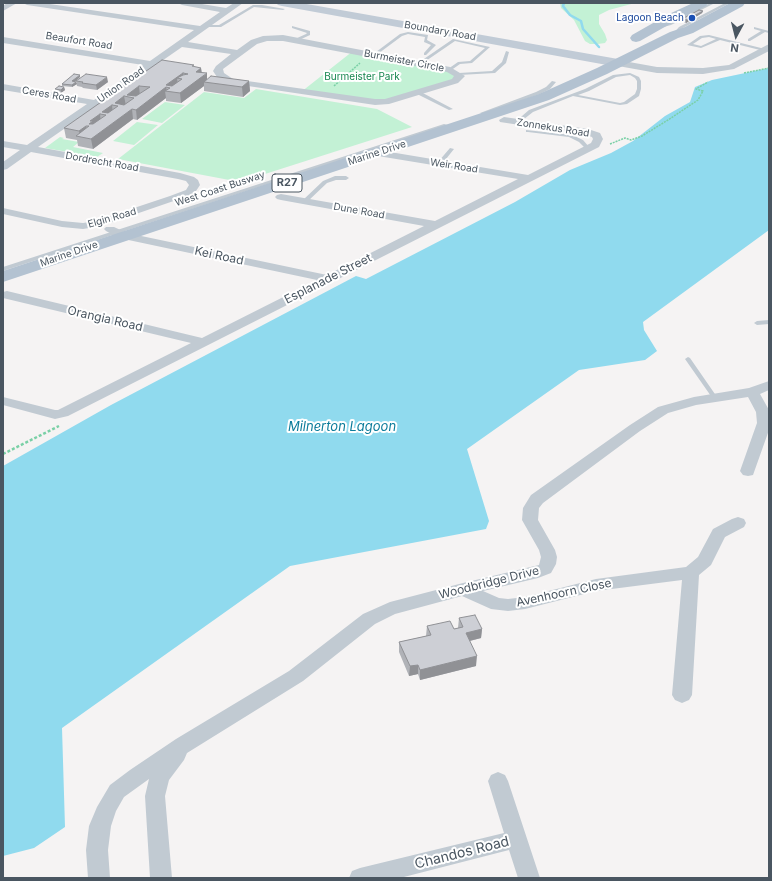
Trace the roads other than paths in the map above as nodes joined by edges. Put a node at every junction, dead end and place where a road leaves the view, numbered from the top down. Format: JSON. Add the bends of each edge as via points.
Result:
{"nodes":[{"id":1,"x":13,"y":3,"type":"edge"},
{"id":2,"x":27,"y":3,"type":"edge"},
{"id":3,"x":182,"y":3,"type":"edge"},
{"id":4,"x":239,"y":3,"type":"edge"},
{"id":5,"x":311,"y":3,"type":"edge"},
{"id":6,"x":702,"y":3,"type":"edge"},
{"id":7,"x":713,"y":3,"type":"edge"},
{"id":8,"x":728,"y":3,"type":"edge"},
{"id":9,"x":739,"y":3,"type":"edge"},
{"id":10,"x":282,"y":6,"type":"edge"},
{"id":11,"x":3,"y":8,"type":"edge"},
{"id":12,"x":228,"y":11,"type":"junction"},
{"id":13,"x":205,"y":27,"type":"junction"},
{"id":14,"x":293,"y":27,"type":"dead end"},
{"id":15,"x":654,"y":28,"type":"junction"},
{"id":16,"x":755,"y":28,"type":"dead end"},
{"id":17,"x":767,"y":31,"type":"edge"},
{"id":18,"x":674,"y":35,"type":"junction"},
{"id":19,"x":709,"y":36,"type":"junction"},
{"id":20,"x":717,"y":38,"type":"junction"},
{"id":21,"x":3,"y":40,"type":"edge"},
{"id":22,"x":296,"y":40,"type":"junction"},
{"id":23,"x":749,"y":40,"type":"dead end"},
{"id":24,"x":182,"y":44,"type":"junction"},
{"id":25,"x":766,"y":49,"type":"edge"},
{"id":26,"x":507,"y":52,"type":"dead end"},
{"id":27,"x":239,"y":53,"type":"junction"},
{"id":28,"x":616,"y":54,"type":"junction"},
{"id":29,"x":371,"y":55,"type":"junction"},
{"id":30,"x":152,"y":64,"type":"junction"},
{"id":31,"x":417,"y":64,"type":"junction"},
{"id":32,"x":450,"y":70,"type":"junction"},
{"id":33,"x":459,"y":74,"type":"junction"},
{"id":34,"x":3,"y":87,"type":"edge"},
{"id":35,"x":417,"y":92,"type":"junction"},
{"id":36,"x":573,"y":95,"type":"junction"},
{"id":37,"x":96,"y":103,"type":"junction"},
{"id":38,"x":451,"y":109,"type":"dead end"},
{"id":39,"x":504,"y":120,"type":"dead end"},
{"id":40,"x":517,"y":122,"type":"junction"},
{"id":41,"x":528,"y":131,"type":"dead end"},
{"id":42,"x":598,"y":139,"type":"joint"},
{"id":43,"x":3,"y":144,"type":"edge"},
{"id":44,"x":588,"y":148,"type":"junction"},
{"id":45,"x":29,"y":149,"type":"junction"},
{"id":46,"x":452,"y":149,"type":"dead end"},
{"id":47,"x":378,"y":153,"type":"junction"},
{"id":48,"x":440,"y":164,"type":"junction"},
{"id":49,"x":3,"y":167,"type":"edge"},
{"id":50,"x":346,"y":178,"type":"dead end"},
{"id":51,"x":529,"y":178,"type":"junction"},
{"id":52,"x":194,"y":188,"type":"joint"},
{"id":53,"x":281,"y":197,"type":"dead end"},
{"id":54,"x":305,"y":201,"type":"junction"},
{"id":55,"x":3,"y":211,"type":"edge"},
{"id":56,"x":436,"y":225,"type":"junction"},
{"id":57,"x":116,"y":232,"type":"junction"},
{"id":58,"x":3,"y":264,"type":"edge"},
{"id":59,"x":3,"y":269,"type":"edge"},
{"id":60,"x":3,"y":277,"type":"edge"},
{"id":61,"x":329,"y":279,"type":"junction"},
{"id":62,"x":7,"y":295,"type":"dead end"},
{"id":63,"x":769,"y":322,"type":"edge"},
{"id":64,"x":757,"y":323,"type":"dead end"},
{"id":65,"x":204,"y":342,"type":"junction"},
{"id":66,"x":688,"y":359,"type":"dead end"},
{"id":67,"x":769,"y":385,"type":"edge"},
{"id":68,"x":752,"y":392,"type":"junction"},
{"id":69,"x":715,"y":398,"type":"junction"},
{"id":70,"x":3,"y":401,"type":"edge"},
{"id":71,"x":748,"y":471,"type":"dead end"},
{"id":72,"x":738,"y":523,"type":"dead end"},
{"id":73,"x":691,"y":573,"type":"junction"},
{"id":74,"x":463,"y":589,"type":"junction"},
{"id":75,"x":682,"y":696,"type":"dead end"},
{"id":76,"x":184,"y":745,"type":"junction"},
{"id":77,"x":498,"y":781,"type":"dead end"},
{"id":78,"x":517,"y":839,"type":"junction"},
{"id":79,"x":99,"y":878,"type":"edge"},
{"id":80,"x":161,"y":878,"type":"edge"},
{"id":81,"x":360,"y":878,"type":"edge"},
{"id":82,"x":529,"y":878,"type":"edge"}],
"edges":[{"from":1,"to":11,"type":"street"},
{"from":2,"to":13,"type":"street"},
{"from":3,"to":12,"type":"street"},
{"from":4,"to":12,"type":"street","name":"Union Road"},
{"from":5,"to":28,"type":"main road","name":"Boundary Road"},
{"from":6,"to":15,"type":"main road","name":"Marine Drive","number":"R27"},
{"from":7,"to":15,"type":"lane","via":[[670,24]]},
{"from":8,"to":18,"type":"lane","via":[[680,28]]},
{"from":9,"to":18,"type":"main road","name":"Marine Drive","number":"R27","via":[[689,30]]},
{"from":10,"to":13,"type":"lane","via":[[253,6],[220,26]]},
{"from":10,"to":28,"type":"main road","name":"Boundary Road"},
{"from":12,"to":13,"type":"street","name":"Union Road"},
{"from":13,"to":24,"type":"street","name":"Union Road"},
{"from":14,"to":22,"type":"lane","via":[[309,32],[308,35]]},
{"from":15,"to":28,"type":"main road","name":"Marine Drive","number":"R27"},
{"from":16,"to":17,"type":"lane"},
{"from":17,"to":23,"type":"lane"},
{"from":18,"to":28,"type":"main road","name":"Marine Drive","number":"R27"},
{"from":19,"to":20,"type":"lane"},
{"from":19,"to":20,"type":"lane","via":[[697,44]]},
{"from":19,"to":20,"type":"lane","via":[[701,37],[690,45],[701,47]]},
{"from":20,"to":25,"type":"lane"},
{"from":21,"to":30,"type":"street","name":"Beaufort Road"},
{"from":22,"to":27,"type":"street","name":"Burmeister Circle","via":[[266,38],[254,42]]},
{"from":22,"to":29,"type":"street","name":"Burmeister Circle"},
{"from":24,"to":27,"type":"street"},
{"from":24,"to":30,"type":"street","name":"Union Road"},
{"from":25,"to":28,"type":"street","via":[[731,67],[688,72],[657,70]]},
{"from":26,"to":33,"type":"lane","via":[[505,62],[493,72]]},
{"from":27,"to":35,"type":"street","name":"Burmeister Circle","via":[[219,68],[218,71],[224,78],[376,102],[386,102]]},
{"from":28,"to":47,"type":"main road","name":"Marine Drive","number":"R27","via":[[544,97]]},
{"from":28,"to":57,"type":"main road","name":"Marine Drive","number":"R27","via":[[554,82]]},
{"from":29,"to":31,"type":"street","name":"Burmeister Circle"},
{"from":29,"to":31,"type":"lane","via":[[403,34],[426,36],[425,41],[434,44],[434,47]]},
{"from":30,"to":37,"type":"street","name":"Union Road"},
{"from":31,"to":32,"type":"street","name":"Burmeister Circle"},
{"from":31,"to":32,"type":"lane","via":[[454,40],[488,47],[471,62],[459,63]]},
{"from":32,"to":33,"type":"street","name":"Burmeister Circle"},
{"from":33,"to":35,"type":"street","name":"Burmeister Circle","via":[[460,78],[455,81]]},
{"from":34,"to":37,"type":"street","name":"Ceres Road"},
{"from":35,"to":38,"type":"lane"},
{"from":36,"to":36,"type":"lane","via":[[620,74],[635,76],[639,81],[637,95],[625,103]]},
{"from":36,"to":40,"type":"lane","via":[[531,111]]},
{"from":37,"to":45,"type":"street","name":"Union Road"},
{"from":39,"to":40,"type":"street","name":"Zonnekus Road"},
{"from":40,"to":42,"type":"street","name":"Zonnekus Road","via":[[588,132],[596,134]]},
{"from":41,"to":44,"type":"lane","via":[[570,136]]},
{"from":42,"to":44,"type":"street","name":"Esplanade Street","via":[[595,145]]},
{"from":43,"to":45,"type":"street","name":"Dordrecht Road"},
{"from":44,"to":51,"type":"street","name":"Esplanade Street"},
{"from":45,"to":49,"type":"street","name":"Union Road"},
{"from":45,"to":52,"type":"street","name":"Dordrecht Road","via":[[186,177],[194,182]]},
{"from":46,"to":48,"type":"lane"},
{"from":47,"to":48,"type":"street","name":"Weir Road"},
{"from":47,"to":57,"type":"main road","name":"Marine Drive","number":"R27"},
{"from":48,"to":51,"type":"street","name":"Weir Road"},
{"from":50,"to":54,"type":"lane","via":[[335,178],[325,182]]},
{"from":51,"to":56,"type":"street","name":"Esplanade Street"},
{"from":52,"to":55,"type":"street","name":"Elgin Road","via":[[174,198],[84,226],[62,224]]},
{"from":53,"to":54,"type":"street","name":"Dune Road"},
{"from":54,"to":56,"type":"street","name":"Dune Road"},
{"from":56,"to":61,"type":"street","name":"Esplanade Street"},
{"from":57,"to":58,"type":"main road","name":"Marine Drive","number":"R27"},
{"from":57,"to":59,"type":"lane"},
{"from":57,"to":60,"type":"main road","name":"Marine Drive","number":"R27"},
{"from":57,"to":61,"type":"street","name":"Kei Road"},
{"from":61,"to":65,"type":"street","name":"Esplanade Street"},
{"from":62,"to":65,"type":"street","name":"Orangia Road"},
{"from":63,"to":64,"type":"lane"},
{"from":65,"to":70,"type":"street","name":"Esplanade Street","via":[[63,413],[55,415]]},
{"from":66,"to":69,"type":"lane"},
{"from":67,"to":68,"type":"street","name":"Woodbridge Drive"},
{"from":68,"to":69,"type":"street","name":"Woodbridge Drive"},
{"from":68,"to":71,"type":"street","via":[[763,412],[764,423]]},
{"from":69,"to":74,"type":"street","name":"Woodbridge Drive","via":[[663,410],[537,499],[531,508],[530,520],[547,550],[549,557],[545,569]]},
{"from":72,"to":73,"type":"street","via":[[719,534],[705,561]]},
{"from":73,"to":74,"type":"street","name":"Avenhoorn Close","via":[[596,585],[508,605],[488,601]]},
{"from":73,"to":75,"type":"street"},
{"from":74,"to":76,"type":"street","name":"Woodbridge Drive","via":[[390,609],[369,619],[296,676]]},
{"from":76,"to":79,"type":"street","name":"Woodbridge Drive","via":[[122,788],[107,807],[100,826],[97,850]]},
{"from":76,"to":80,"type":"street","name":"Woodbridge Drive","via":[[160,777],[155,796]]},
{"from":77,"to":78,"type":"street"},
{"from":78,"to":81,"type":"street","name":"Chandos Road"},
{"from":78,"to":82,"type":"street"}]}
